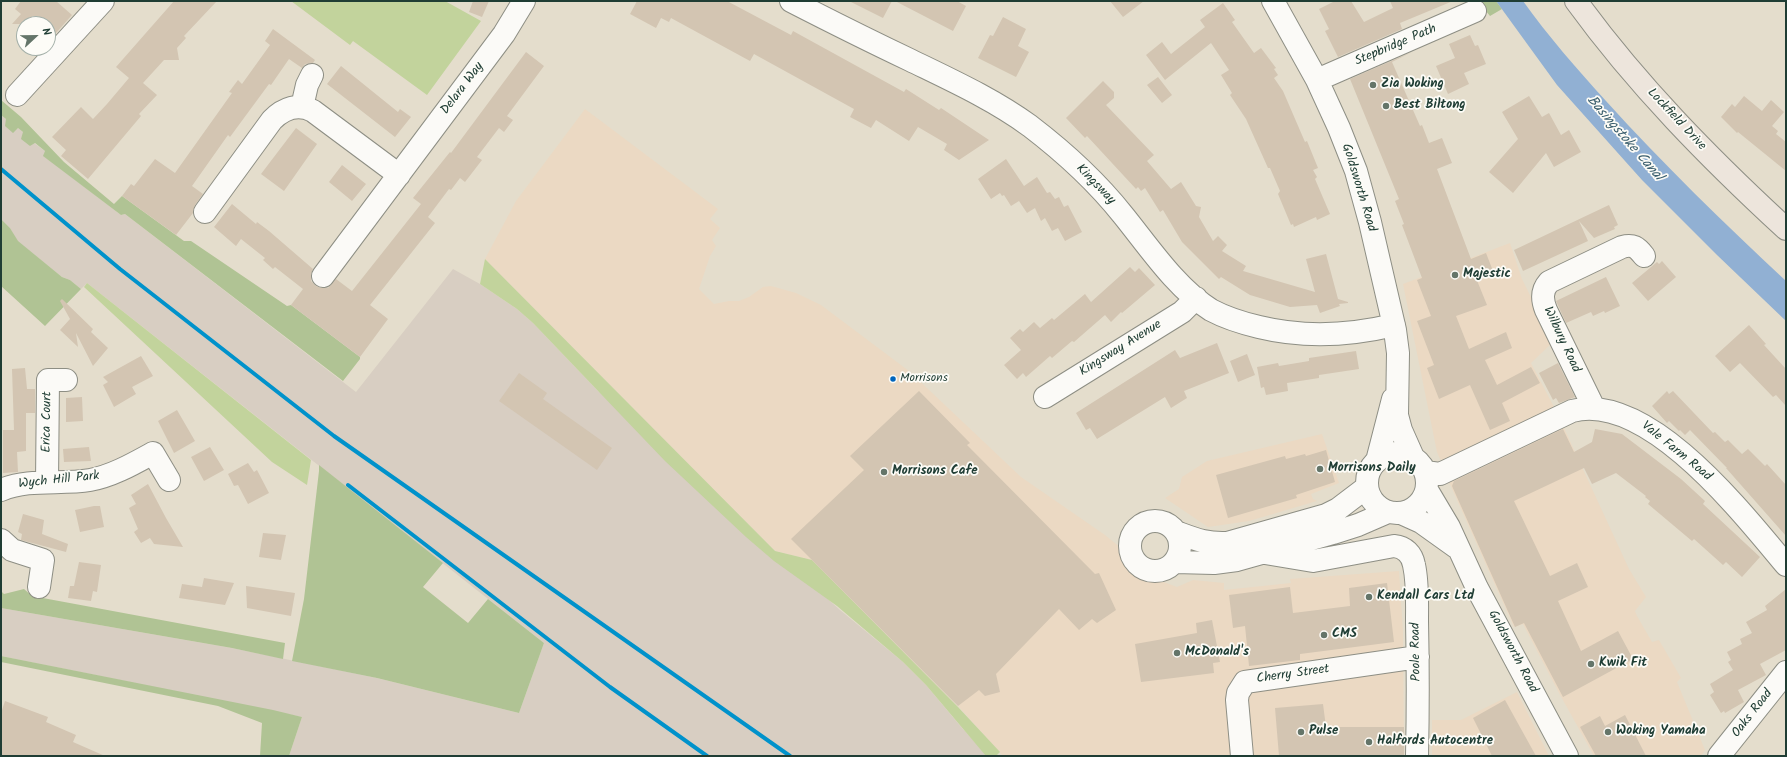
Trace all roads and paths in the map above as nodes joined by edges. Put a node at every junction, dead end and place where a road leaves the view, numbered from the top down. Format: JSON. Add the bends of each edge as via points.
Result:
{"nodes":[{"id":1,"x":524,"y":1,"type":"edge"},
{"id":2,"x":791,"y":1,"type":"edge"},
{"id":3,"x":1273,"y":1,"type":"edge"},
{"id":4,"x":1576,"y":1,"type":"edge"},
{"id":5,"x":97,"y":3,"type":"edge"},
{"id":6,"x":1475,"y":11,"type":"dead end"},
{"id":7,"x":312,"y":74,"type":"dead end"},
{"id":8,"x":1317,"y":80,"type":"junction"},
{"id":9,"x":17,"y":95,"type":"dead end"},
{"id":10,"x":302,"y":107,"type":"junction"},
{"id":11,"x":399,"y":175,"type":"junction"},
{"id":12,"x":205,"y":212,"type":"dead end"},
{"id":13,"x":1786,"y":230,"type":"edge"},
{"id":14,"x":1644,"y":256,"type":"dead end"},
{"id":15,"x":323,"y":276,"type":"dead end"},
{"id":16,"x":1196,"y":298,"type":"junction"},
{"id":17,"x":1394,"y":326,"type":"junction"},
{"id":18,"x":66,"y":380,"type":"dead end"},
{"id":19,"x":1396,"y":389,"type":"junction"},
{"id":20,"x":1045,"y":397,"type":"dead end"},
{"id":21,"x":1594,"y":408,"type":"junction"},
{"id":22,"x":1377,"y":461,"type":"junction"},
{"id":23,"x":1422,"y":473,"type":"junction"},
{"id":24,"x":169,"y":480,"type":"dead end"},
{"id":25,"x":47,"y":482,"type":"junction"},
{"id":26,"x":1367,"y":487,"type":"junction"},
{"id":27,"x":1,"y":490,"type":"edge"},
{"id":28,"x":1395,"y":512,"type":"junction"},
{"id":29,"x":1176,"y":532,"type":"junction"},
{"id":30,"x":1,"y":540,"type":"edge"},
{"id":31,"x":1458,"y":548,"type":"junction"},
{"id":32,"x":1265,"y":553,"type":"junction"},
{"id":33,"x":1175,"y":562,"type":"junction"},
{"id":34,"x":1786,"y":565,"type":"edge"},
{"id":35,"x":39,"y":587,"type":"dead end"},
{"id":36,"x":1418,"y":657,"type":"junction"},
{"id":37,"x":1786,"y":672,"type":"edge"},
{"id":38,"x":1242,"y":756,"type":"edge"},
{"id":39,"x":1417,"y":756,"type":"edge"},
{"id":40,"x":1568,"y":756,"type":"edge"},
{"id":41,"x":1719,"y":756,"type":"edge"}],
"edges":[{"from":1,"to":11,"type":"street","name":"Delara Way","via":[[504,34]]},
{"from":2,"to":16,"type":"street","name":"Kingsway","via":[[965,88],[1008,111],[1026,124],[1058,148],[1101,189],[1161,262]]},
{"from":3,"to":8,"type":"street","name":"Goldsworth Road"},
{"from":4,"to":13,"type":"main road","name":"Lockfield Drive","via":[[1664,110]]},
{"from":5,"to":9,"type":"street"},
{"from":6,"to":8,"type":"street","name":"Stepbridge Path"},
{"from":7,"to":10,"type":"street"},
{"from":8,"to":17,"type":"street","name":"Goldsworth Road","via":[[1356,171]]},
{"from":10,"to":11,"type":"street","via":[[322,117]]},
{"from":10,"to":12,"type":"street","via":[[290,108],[272,120]]},
{"from":11,"to":15,"type":"street","name":"Delara Way"},
{"from":14,"to":21,"type":"street","name":"Wilbury Road","via":[[1638,248],[1628,246],[1548,282],[1544,290],[1543,302],[1546,310]]},
{"from":16,"to":17,"type":"street","name":"Kingsway","via":[[1232,320],[1284,332],[1323,335]]},
{"from":16,"to":20,"type":"street","name":"Kingsway Avenue","via":[[1182,312]]},
{"from":17,"to":19,"type":"street","name":"Goldsworth Road","via":[[1398,353]]},
{"from":18,"to":25,"type":"street","name":"Erica Court","via":[[48,380]]},
{"from":19,"to":22,"type":"street","name":"Goldsworth Road"},
{"from":19,"to":23,"type":"street","name":"Goldsworth Road","via":[[1397,415],[1401,430]]},
{"from":21,"to":23,"type":"street","name":"Vale Farm Road","via":[[1572,411],[1440,474]]},
{"from":21,"to":34,"type":"street","name":"Vale Farm Road","via":[[1639,422],[1679,452],[1715,484]]},
{"from":22,"to":23,"type":"street","via":[[1394,453],[1403,454]]},
{"from":22,"to":26,"type":"street","via":[[1371,468]]},
{"from":23,"to":28,"type":"street","via":[[1419,504],[1411,510]]},
{"from":23,"to":31,"type":"street","name":"Goldsworth Road"},
{"from":24,"to":25,"type":"street","name":"Wych Hill Park","via":[[153,453],[100,478]]},
{"from":25,"to":27,"type":"street","name":"Wych Hill Park","via":[[21,483]]},
{"from":26,"to":28,"type":"street","via":[[1375,504]]},
{"from":26,"to":29,"type":"street","via":[[1326,515],[1227,543],[1206,543]]},
{"from":28,"to":31,"type":"street","name":"Goldsworth Road","via":[[1422,522]]},
{"from":28,"to":32,"type":"street"},
{"from":29,"to":33,"type":"street","via":[[1180,544]]},
{"from":29,"to":33,"type":"street","via":[[1165,522],[1146,522],[1135,531],[1130,543],[1133,559],[1144,569],[1158,571]]},
{"from":30,"to":35,"type":"street","via":[[12,550],[43,560]]},
{"from":31,"to":40,"type":"street","name":"Goldsworth Road"},
{"from":32,"to":33,"type":"street","via":[[1214,563]]},
{"from":32,"to":36,"type":"street","name":"Poole Road","via":[[1313,561],[1401,546],[1414,565]]},
{"from":36,"to":38,"type":"street","name":"Cherry Street","via":[[1245,682],[1237,700]]},
{"from":36,"to":39,"type":"street","name":"Poole Road"},
{"from":37,"to":41,"type":"street","name":"Oaks Road"}]}
